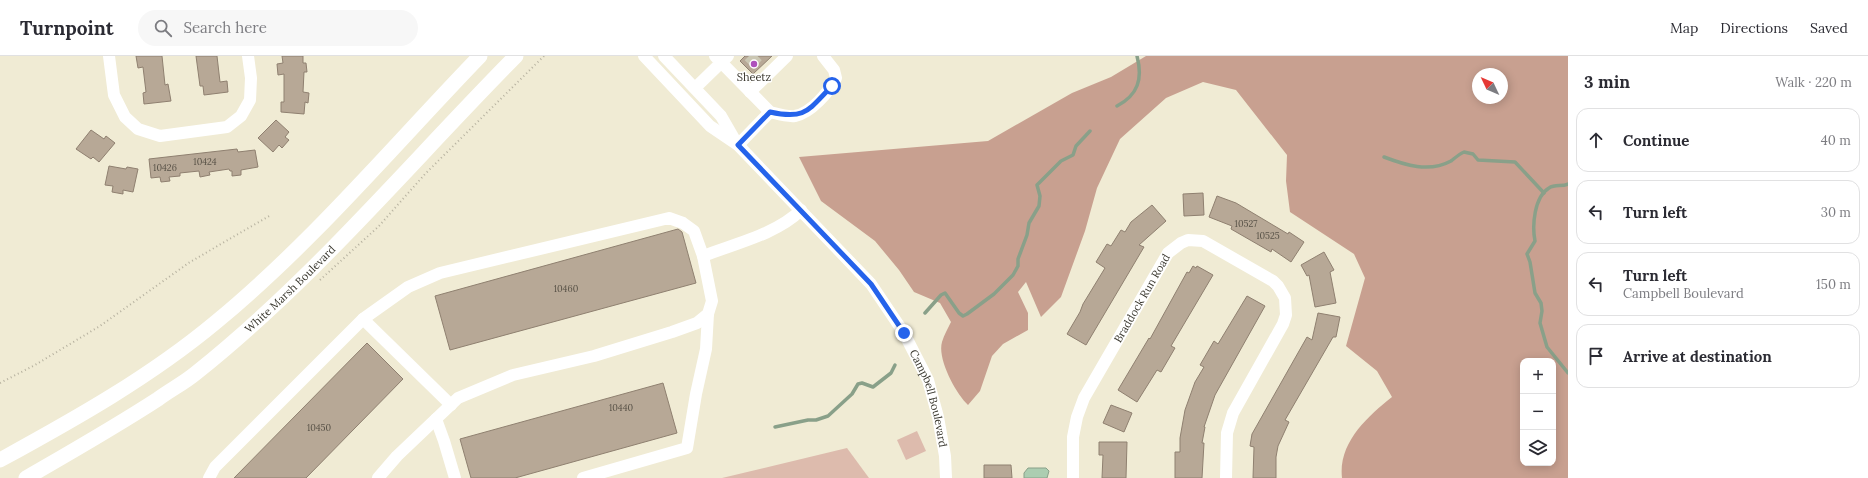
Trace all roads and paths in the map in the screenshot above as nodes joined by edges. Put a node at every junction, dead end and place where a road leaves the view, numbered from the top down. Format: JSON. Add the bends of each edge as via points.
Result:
{"nodes":[{"id":1,"x":109,"y":56,"type":"edge"},
{"id":2,"x":248,"y":56,"type":"edge"},
{"id":3,"x":480,"y":56,"type":"edge"},
{"id":4,"x":516,"y":56,"type":"edge"},
{"id":5,"x":644,"y":56,"type":"edge"},
{"id":6,"x":664,"y":56,"type":"edge"},
{"id":7,"x":823,"y":56,"type":"edge"},
{"id":8,"x":721,"y":58,"type":"edge"},
{"id":9,"x":781,"y":58,"type":"edge"},
{"id":10,"x":695,"y":88,"type":"junction"},
{"id":11,"x":750,"y":92,"type":"junction"},
{"id":12,"x":770,"y":112,"type":"junction"},
{"id":13,"x":738,"y":145,"type":"junction"},
{"id":14,"x":801,"y":210,"type":"junction"},
{"id":15,"x":271,"y":215,"type":"dead end"},
{"id":16,"x":703,"y":256,"type":"junction"},
{"id":17,"x":708,"y":314,"type":"junction"},
{"id":18,"x":363,"y":319,"type":"junction"},
{"id":19,"x":0,"y":383,"type":"edge"},
{"id":20,"x":451,"y":405,"type":"junction"},
{"id":21,"x":436,"y":419,"type":"junction"},
{"id":22,"x":0,"y":460,"type":"edge"},
{"id":23,"x":26,"y":478,"type":"edge"},
{"id":24,"x":209,"y":478,"type":"edge"},
{"id":25,"x":378,"y":478,"type":"edge"},
{"id":26,"x":455,"y":478,"type":"edge"},
{"id":27,"x":583,"y":478,"type":"edge"},
{"id":28,"x":946,"y":478,"type":"edge"},
{"id":29,"x":1073,"y":478,"type":"edge"},
{"id":30,"x":1226,"y":478,"type":"edge"}],
"edges":[{"from":1,"to":2,"type":"street","via":[[114,95],[124,117],[138,129],[160,136],[227,127],[241,116],[250,100]]},
{"from":3,"to":22,"type":"main road","via":[[311,236],[216,322],[146,375],[70,423]]},
{"from":4,"to":23,"type":"main road","name":"White Marsh Boulevard","via":[[323,259],[195,374],[118,426]]},
{"from":5,"to":13,"type":"street","name":"Campbell Boulevard","via":[[710,126]]},
{"from":6,"to":10,"type":"street","name":"Campbell Boulevard"},
{"from":7,"to":12,"type":"street","via":[[834,70],[836,78],[832,86],[804,113],[794,116]]},
{"from":8,"to":10,"type":"street"},
{"from":8,"to":11,"type":"street"},
{"from":9,"to":11,"type":"street","via":[[764,71]]},
{"from":10,"to":13,"type":"street","name":"Campbell Boulevard","via":[[721,116]]},
{"from":11,"to":12,"type":"street"},
{"from":12,"to":13,"type":"street"},
{"from":13,"to":14,"type":"street","name":"Campbell Boulevard"},
{"from":14,"to":16,"type":"street","via":[[777,228]]},
{"from":14,"to":28,"type":"street","name":"Campbell Boulevard","via":[[871,284],[904,333],[928,380],[938,417]]},
{"from":15,"to":19,"type":"path","via":[[190,262],[100,326]]},
{"from":16,"to":17,"type":"street","via":[[712,301]]},
{"from":16,"to":18,"type":"street","via":[[694,230],[669,218],[440,273],[408,287]]},
{"from":17,"to":20,"type":"street","via":[[696,323],[601,354],[513,375],[458,398]]},
{"from":17,"to":27,"type":"street","via":[[706,349],[687,448]]},
{"from":18,"to":20,"type":"street"},
{"from":18,"to":24,"type":"street","via":[[215,466]]},
{"from":20,"to":21,"type":"street"},
{"from":21,"to":25,"type":"street"},
{"from":21,"to":26,"type":"street"},
{"from":29,"to":30,"type":"street","name":"Braddock Run Road","via":[[1075,430],[1084,398],[1091,384],[1168,253],[1181,243],[1196,240],[1210,243],[1273,281],[1282,292],[1287,305],[1283,324],[1233,412],[1227,433]]}]}
